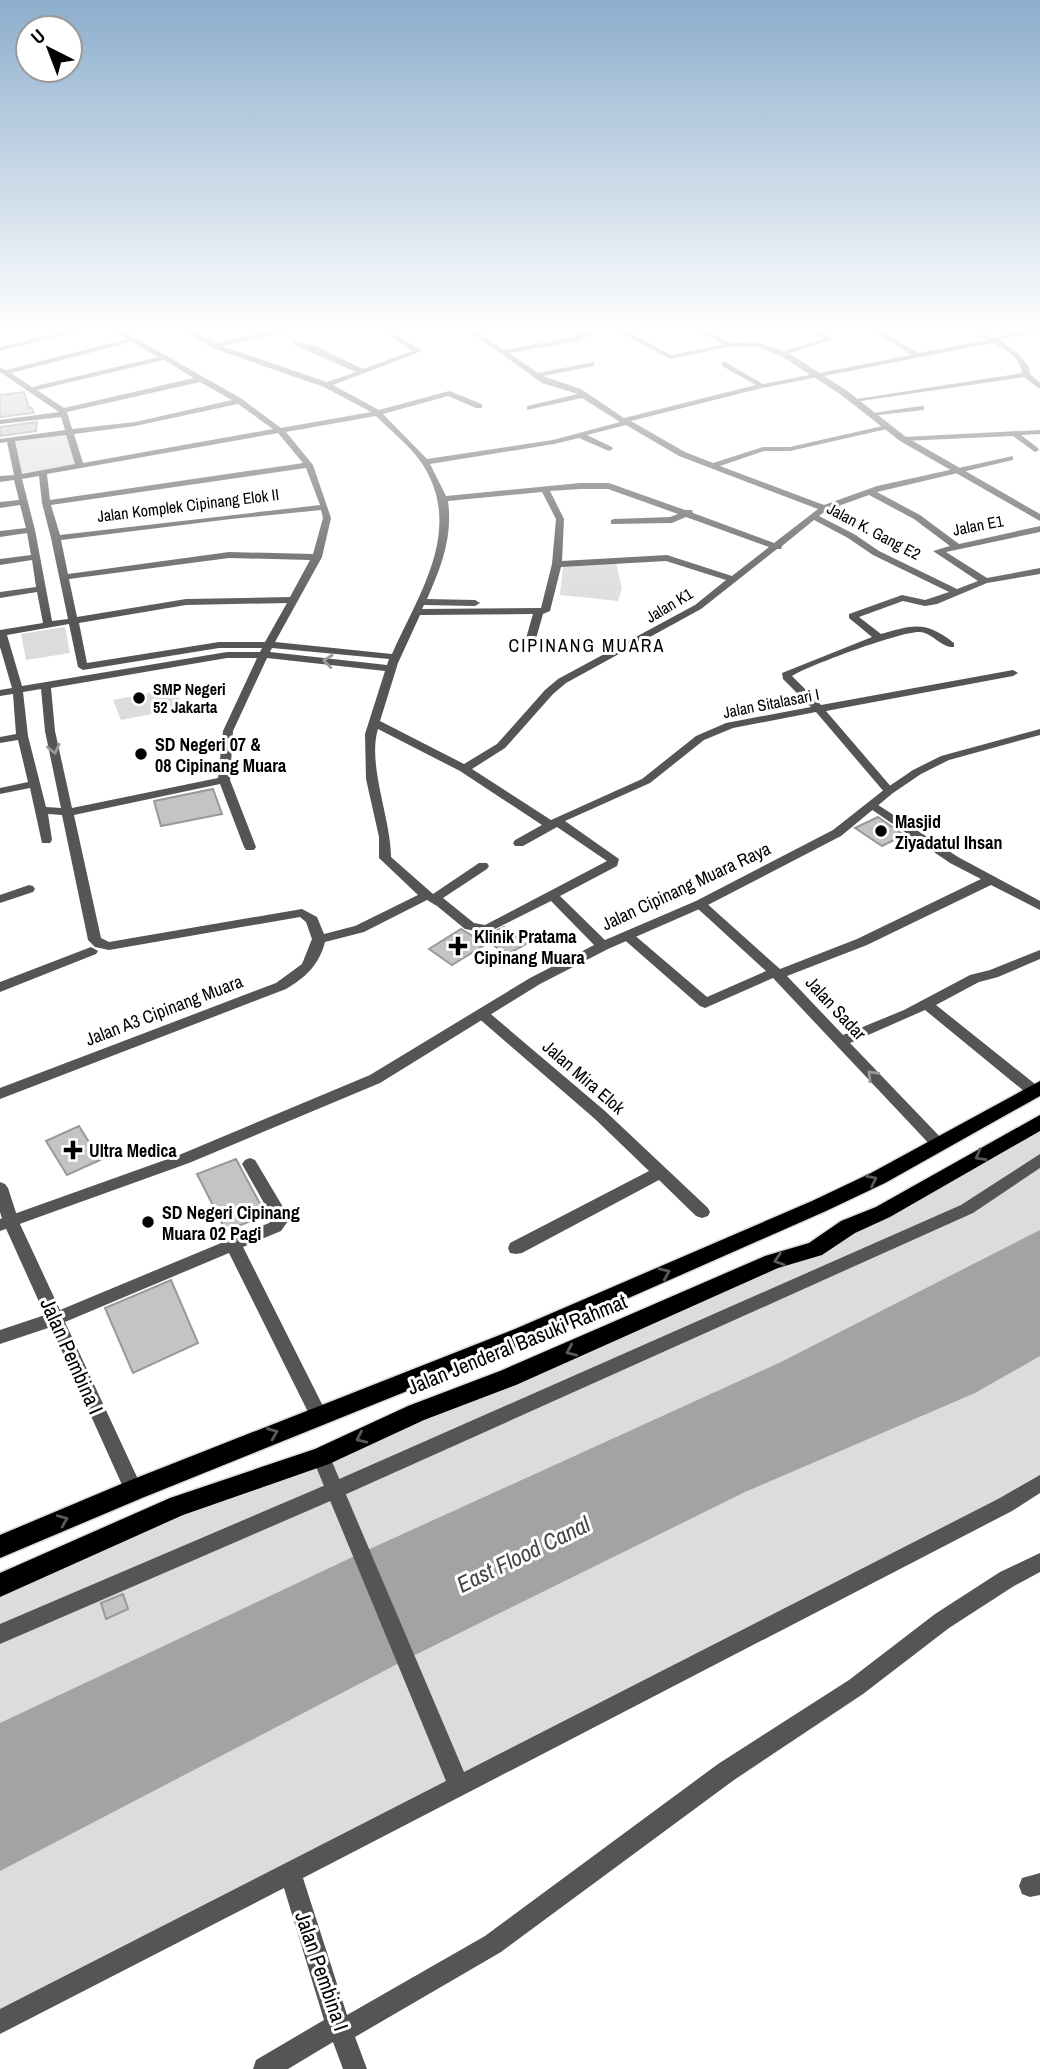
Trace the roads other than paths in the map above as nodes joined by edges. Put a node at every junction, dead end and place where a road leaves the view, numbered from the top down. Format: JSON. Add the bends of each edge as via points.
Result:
{"nodes":[{"id":1,"x":69,"y":428,"type":"edge"},
{"id":2,"x":106,"y":428,"type":"edge"},
{"id":3,"x":275,"y":428,"type":"edge"},
{"id":4,"x":290,"y":428,"type":"edge"},
{"id":5,"x":392,"y":428,"type":"edge"},
{"id":6,"x":604,"y":428,"type":"edge"},
{"id":7,"x":637,"y":428,"type":"edge"},
{"id":8,"x":878,"y":428,"type":"edge"},
{"id":9,"x":886,"y":428,"type":"edge"},
{"id":10,"x":278,"y":430,"type":"junction"},
{"id":11,"x":70,"y":432,"type":"junction"},
{"id":12,"x":1040,"y":432,"type":"edge"},
{"id":13,"x":580,"y":435,"type":"junction"},
{"id":14,"x":1016,"y":435,"type":"junction"},
{"id":15,"x":902,"y":439,"type":"junction"},
{"id":16,"x":0,"y":441,"type":"edge"},
{"id":17,"x":11,"y":443,"type":"junction"},
{"id":18,"x":0,"y":449,"type":"edge"},
{"id":19,"x":610,"y":449,"type":"dead end"},
{"id":20,"x":1035,"y":450,"type":"dead end"},
{"id":21,"x":1010,"y":458,"type":"dead end"},
{"id":22,"x":78,"y":462,"type":"junction"},
{"id":23,"x":425,"y":463,"type":"junction"},
{"id":24,"x":309,"y":465,"type":"junction"},
{"id":25,"x":711,"y":466,"type":"junction"},
{"id":26,"x":957,"y":470,"type":"junction"},
{"id":27,"x":43,"y":472,"type":"junction"},
{"id":28,"x":18,"y":477,"type":"junction"},
{"id":29,"x":0,"y":479,"type":"edge"},
{"id":30,"x":545,"y":490,"type":"junction"},
{"id":31,"x":869,"y":491,"type":"junction"},
{"id":32,"x":443,"y":499,"type":"junction"},
{"id":33,"x":25,"y":502,"type":"junction"},
{"id":34,"x":46,"y":503,"type":"junction"},
{"id":35,"x":0,"y":505,"type":"edge"},
{"id":36,"x":325,"y":507,"type":"junction"},
{"id":37,"x":824,"y":508,"type":"junction"},
{"id":38,"x":689,"y":512,"type":"junction"},
{"id":39,"x":813,"y":516,"type":"junction"},
{"id":40,"x":1040,"y":518,"type":"edge"},
{"id":41,"x":614,"y":522,"type":"dead end"},
{"id":42,"x":1040,"y":529,"type":"edge"},
{"id":43,"x":31,"y":530,"type":"junction"},
{"id":44,"x":0,"y":534,"type":"edge"},
{"id":45,"x":56,"y":538,"type":"junction"},
{"id":46,"x":956,"y":545,"type":"junction"},
{"id":47,"x":778,"y":547,"type":"junction"},
{"id":48,"x":34,"y":557,"type":"junction"},
{"id":49,"x":317,"y":557,"type":"junction"},
{"id":50,"x":0,"y":562,"type":"edge"},
{"id":51,"x":557,"y":564,"type":"junction"},
{"id":52,"x":1040,"y":570,"type":"edge"},
{"id":53,"x":65,"y":577,"type":"junction"},
{"id":54,"x":733,"y":579,"type":"junction"},
{"id":55,"x":985,"y":581,"type":"junction"},
{"id":56,"x":41,"y":589,"type":"junction"},
{"id":57,"x":958,"y":593,"type":"junction"},
{"id":58,"x":0,"y":595,"type":"edge"},
{"id":59,"x":295,"y":600,"type":"junction"},
{"id":60,"x":419,"y":607,"type":"junction"},
{"id":61,"x":542,"y":608,"type":"junction"},
{"id":62,"x":74,"y":621,"type":"junction"},
{"id":63,"x":48,"y":625,"type":"junction"},
{"id":64,"x":1,"y":633,"type":"edge"},
{"id":65,"x":875,"y":640,"type":"junction"},
{"id":66,"x":950,"y":645,"type":"dead end"},
{"id":67,"x":2,"y":646,"type":"edge"},
{"id":68,"x":528,"y":649,"type":"dead end"},
{"id":69,"x":268,"y":650,"type":"junction"},
{"id":70,"x":393,"y":662,"type":"junction"},
{"id":71,"x":83,"y":673,"type":"junction"},
{"id":72,"x":1013,"y":673,"type":"dead end"},
{"id":73,"x":46,"y":685,"type":"junction"},
{"id":74,"x":18,"y":690,"type":"junction"},
{"id":75,"x":0,"y":693,"type":"edge"},
{"id":76,"x":820,"y":710,"type":"junction"},
{"id":77,"x":374,"y":722,"type":"junction"},
{"id":78,"x":1040,"y":732,"type":"edge"},
{"id":79,"x":22,"y":736,"type":"junction"},
{"id":80,"x":0,"y":740,"type":"edge"},
{"id":81,"x":464,"y":769,"type":"junction"},
{"id":82,"x":224,"y":780,"type":"junction"},
{"id":83,"x":33,"y":784,"type":"junction"},
{"id":84,"x":0,"y":791,"type":"edge"},
{"id":85,"x":888,"y":791,"type":"junction"},
{"id":86,"x":872,"y":805,"type":"junction"},
{"id":87,"x":41,"y":810,"type":"junction"},
{"id":88,"x":69,"y":812,"type":"junction"},
{"id":89,"x":555,"y":824,"type":"junction"},
{"id":90,"x":46,"y":840,"type":"dead end"},
{"id":91,"x":519,"y":843,"type":"dead end"},
{"id":92,"x":250,"y":847,"type":"dead end"},
{"id":93,"x":483,"y":866,"type":"dead end"},
{"id":94,"x":990,"y":880,"type":"junction"},
{"id":95,"x":29,"y":889,"type":"dead end"},
{"id":96,"x":551,"y":894,"type":"junction"},
{"id":97,"x":430,"y":897,"type":"junction"},
{"id":98,"x":0,"y":899,"type":"edge"},
{"id":99,"x":700,"y":904,"type":"junction"},
{"id":100,"x":1039,"y":904,"type":"edge"},
{"id":101,"x":627,"y":936,"type":"junction"},
{"id":102,"x":318,"y":939,"type":"junction"},
{"id":103,"x":603,"y":946,"type":"junction"},
{"id":104,"x":91,"y":950,"type":"dead end"},
{"id":105,"x":1040,"y":954,"type":"edge"},
{"id":106,"x":777,"y":973,"type":"junction"},
{"id":107,"x":0,"y":987,"type":"edge"},
{"id":108,"x":926,"y":1004,"type":"junction"},
{"id":109,"x":481,"y":1013,"type":"junction"},
{"id":110,"x":841,"y":1041,"type":"junction"},
{"id":111,"x":1037,"y":1090,"type":"edge"},
{"id":112,"x":0,"y":1094,"type":"edge"},
{"id":113,"x":1040,"y":1122,"type":"edge"},
{"id":114,"x":939,"y":1145,"type":"junction"},
{"id":115,"x":1040,"y":1160,"type":"edge"},
{"id":116,"x":250,"y":1164,"type":"dead end"},
{"id":117,"x":661,"y":1171,"type":"junction"},
{"id":118,"x":0,"y":1188,"type":"edge"},
{"id":119,"x":702,"y":1212,"type":"dead end"},
{"id":120,"x":5,"y":1224,"type":"edge"},
{"id":121,"x":233,"y":1244,"type":"junction"},
{"id":122,"x":516,"y":1248,"type":"dead end"},
{"id":123,"x":55,"y":1318,"type":"junction"},
{"id":124,"x":0,"y":1336,"type":"edge"},
{"id":125,"x":318,"y":1416,"type":"junction"},
{"id":126,"x":321,"y":1457,"type":"junction"},
{"id":127,"x":1040,"y":1483,"type":"edge"},
{"id":128,"x":134,"y":1490,"type":"junction"},
{"id":129,"x":335,"y":1490,"type":"junction"},
{"id":130,"x":0,"y":1547,"type":"edge"},
{"id":131,"x":1040,"y":1562,"type":"edge"},
{"id":132,"x":0,"y":1585,"type":"edge"},
{"id":133,"x":0,"y":1634,"type":"edge"},
{"id":134,"x":455,"y":1778,"type":"junction"},
{"id":135,"x":290,"y":1873,"type":"junction"},
{"id":136,"x":0,"y":2022,"type":"edge"},
{"id":137,"x":340,"y":2028,"type":"junction"},
{"id":138,"x":265,"y":2069,"type":"edge"},
{"id":139,"x":355,"y":2069,"type":"edge"}],
"edges":[{"from":1,"to":11,"type":"street"},
{"from":2,"to":11,"type":"street"},
{"from":3,"to":10,"type":"street"},
{"from":4,"to":10,"type":"street"},
{"from":5,"to":23,"type":"street"},
{"from":6,"to":13,"type":"street"},
{"from":7,"to":25,"type":"street"},
{"from":8,"to":25,"type":"street","via":[[790,449],[761,449]]},
{"from":9,"to":15,"type":"street"},
{"from":10,"to":22,"type":"street"},
{"from":10,"to":24,"type":"street"},
{"from":11,"to":17,"type":"street"},
{"from":11,"to":22,"type":"street"},
{"from":12,"to":14,"type":"street"},
{"from":13,"to":19,"type":"street"},
{"from":13,"to":23,"type":"street"},
{"from":14,"to":15,"type":"street"},
{"from":14,"to":20,"type":"street"},
{"from":15,"to":26,"type":"street"},
{"from":16,"to":17,"type":"street"},
{"from":17,"to":18,"type":"street"},
{"from":17,"to":28,"type":"street"},
{"from":21,"to":26,"type":"street","name":"Jalan K1"},
{"from":22,"to":27,"type":"street"},
{"from":23,"to":32,"type":"street"},
{"from":24,"to":34,"type":"street","name":"Jalan Komplek Cipinang Elok II"},
{"from":24,"to":36,"type":"street"},
{"from":25,"to":37,"type":"street"},
{"from":26,"to":31,"type":"street","name":"Jalan K1"},
{"from":26,"to":40,"type":"street"},
{"from":27,"to":28,"type":"street"},
{"from":27,"to":34,"type":"street"},
{"from":28,"to":29,"type":"street"},
{"from":28,"to":33,"type":"street"},
{"from":30,"to":32,"type":"street"},
{"from":30,"to":38,"type":"street","via":[[609,486]]},
{"from":30,"to":51,"type":"street","via":[[560,519]]},
{"from":31,"to":37,"type":"street","name":"Jalan K1"},
{"from":31,"to":46,"type":"street"},
{"from":32,"to":60,"type":"street","via":[[444,539]]},
{"from":33,"to":35,"type":"street"},
{"from":33,"to":43,"type":"street"},
{"from":34,"to":45,"type":"street"},
{"from":36,"to":45,"type":"street","name":"Jalan Komplek Cipinang Elok II"},
{"from":36,"to":49,"type":"street","via":[[327,518]]},
{"from":37,"to":39,"type":"street","name":"Jalan K1"},
{"from":38,"to":41,"type":"street","via":[[672,520]]},
{"from":38,"to":47,"type":"street"},
{"from":39,"to":47,"type":"street","name":"Jalan K1"},
{"from":39,"to":57,"type":"street","name":"Jalan K. Gang E2"},
{"from":42,"to":46,"type":"street","name":"Jalan E1"},
{"from":43,"to":44,"type":"street"},
{"from":43,"to":48,"type":"street"},
{"from":45,"to":53,"type":"street"},
{"from":46,"to":55,"type":"street","name":"Jalan E1","via":[[938,551]]},
{"from":47,"to":54,"type":"street","name":"Jalan K1"},
{"from":48,"to":50,"type":"street"},
{"from":48,"to":56,"type":"street"},
{"from":49,"to":53,"type":"street","via":[[229,555]]},
{"from":49,"to":59,"type":"street"},
{"from":51,"to":54,"type":"street","via":[[667,558]]},
{"from":51,"to":61,"type":"street"},
{"from":52,"to":55,"type":"street"},
{"from":53,"to":62,"type":"street"},
{"from":54,"to":81,"type":"street","name":"Jalan K1","via":[[674,622],[562,681],[501,746]]},
{"from":55,"to":57,"type":"street"},
{"from":56,"to":58,"type":"street"},
{"from":56,"to":63,"type":"street"},
{"from":57,"to":65,"type":"street","via":[[930,602],[902,598],[852,616]]},
{"from":59,"to":62,"type":"street","via":[[186,602]]},
{"from":59,"to":69,"type":"street"},
{"from":60,"to":61,"type":"street"},
{"from":60,"to":70,"type":"street"},
{"from":61,"to":68,"type":"street"},
{"from":62,"to":63,"type":"street"},
{"from":62,"to":71,"type":"street"},
{"from":63,"to":64,"type":"street"},
{"from":64,"to":67,"type":"street"},
{"from":65,"to":66,"type":"street","via":[[922,627],[935,631]]},
{"from":65,"to":76,"type":"street","via":[[787,673]]},
{"from":67,"to":74,"type":"street"},
{"from":69,"to":70,"type":"street"},
{"from":69,"to":71,"type":"street"},
{"from":69,"to":82,"type":"street","via":[[228,731]]},
{"from":70,"to":77,"type":"street"},
{"from":71,"to":73,"type":"street"},
{"from":72,"to":76,"type":"street","name":"Jalan Sitalasari I"},
{"from":73,"to":74,"type":"street"},
{"from":73,"to":88,"type":"street","one_way":true,"via":[[50,731]]},
{"from":74,"to":75,"type":"street"},
{"from":74,"to":79,"type":"street"},
{"from":76,"to":85,"type":"street"},
{"from":76,"to":89,"type":"street","name":"Jalan Sitalasari I","via":[[714,731],[646,781]]},
{"from":77,"to":81,"type":"street"},
{"from":77,"to":97,"type":"street","via":[[370,757],[385,858]]},
{"from":78,"to":85,"type":"street","name":"Jalan Cipinang Muara Raya","via":[[945,758]]},
{"from":79,"to":80,"type":"street"},
{"from":79,"to":83,"type":"street"},
{"from":81,"to":89,"type":"street"},
{"from":82,"to":88,"type":"street"},
{"from":82,"to":92,"type":"street"},
{"from":83,"to":84,"type":"street"},
{"from":83,"to":87,"type":"street"},
{"from":85,"to":86,"type":"street","name":"Jalan Cipinang Muara Raya"},
{"from":86,"to":94,"type":"street"},
{"from":86,"to":99,"type":"street","name":"Jalan Cipinang Muara Raya","via":[[837,833]]},
{"from":87,"to":88,"type":"street"},
{"from":87,"to":90,"type":"street"},
{"from":88,"to":102,"type":"street","via":[[95,940],[100,944],[149,941],[302,913],[312,920]]},
{"from":89,"to":91,"type":"street","name":"Jalan Sitalasari I"},
{"from":89,"to":96,"type":"street","via":[[613,863]]},
{"from":93,"to":97,"type":"street"},
{"from":94,"to":100,"type":"street"},
{"from":94,"to":106,"type":"street","via":[[891,929]]},
{"from":95,"to":98,"type":"street"},
{"from":96,"to":97,"type":"street","via":[[478,930]]},
{"from":96,"to":103,"type":"street"},
{"from":97,"to":102,"type":"street","via":[[359,929]]},
{"from":99,"to":101,"type":"street","name":"Jalan Cipinang Muara Raya"},
{"from":99,"to":106,"type":"street","name":"Jalan Sadar"},
{"from":101,"to":103,"type":"street","name":"Jalan Cipinang Muara Raya"},
{"from":101,"to":106,"type":"street","via":[[705,1003]]},
{"from":102,"to":112,"type":"street","name":"Jalan A3 Cipinang Muara","via":[[314,959],[305,971],[281,986]]},
{"from":103,"to":109,"type":"street","name":"Jalan Cipinang Muara Raya"},
{"from":104,"to":107,"type":"street"},
{"from":105,"to":108,"type":"street","via":[[975,978]]},
{"from":106,"to":110,"type":"street","name":"Jalan Sadar"},
{"from":108,"to":110,"type":"street"},
{"from":108,"to":111,"type":"street"},
{"from":109,"to":117,"type":"street","name":"Jalan Mira Elok"},
{"from":109,"to":120,"type":"street","name":"Jalan Cipinang Muara Raya","via":[[375,1079],[207,1150]]},
{"from":114,"to":110,"type":"street","name":"Jalan Sadar","one_way":true},
{"from":111,"to":114,"type":"main road","name":"Jalan Jenderal Basuki Rahmat"},
{"from":113,"to":126,"type":"main road","name":"Jalan Jenderal Basuki Rahmat","one_way":true,"via":[[815,1249],[772,1262]]},
{"from":125,"to":114,"type":"main road","name":"Jalan Jenderal Basuki Rahmat","one_way":true,"via":[[627,1290],[819,1206]]},
{"from":115,"to":129,"type":"street","via":[[967,1209]]},
{"from":116,"to":121,"type":"street","via":[[280,1221]]},
{"from":117,"to":119,"type":"street","name":"Jalan Mira Elok"},
{"from":117,"to":122,"type":"street"},
{"from":118,"to":120,"type":"street","name":"Jalan Pembina I"},
{"from":120,"to":123,"type":"street","name":"Jalan Pembina I"},
{"from":121,"to":123,"type":"street"},
{"from":121,"to":125,"type":"street"},
{"from":123,"to":124,"type":"street"},
{"from":123,"to":128,"type":"street","name":"Jalan Pembina I"},
{"from":128,"to":125,"type":"main road","name":"Jalan Jenderal Basuki Rahmat","one_way":true},
{"from":126,"to":129,"type":"street"},
{"from":126,"to":132,"type":"main road","name":"Jalan Jenderal Basuki Rahmat","via":[[178,1506]]},
{"from":127,"to":134,"type":"street","via":[[1005,1505]]},
{"from":130,"to":128,"type":"main road","name":"Jalan Jenderal Basuki Rahmat","one_way":true},
{"from":129,"to":133,"type":"street"},
{"from":129,"to":134,"type":"street"},
{"from":131,"to":137,"type":"street","via":[[942,1620],[856,1687],[726,1772],[493,1944]]},
{"from":134,"to":135,"type":"street"},
{"from":135,"to":136,"type":"street"},
{"from":135,"to":137,"type":"street","name":"Jalan Pembina I"},
{"from":137,"to":138,"type":"street"},
{"from":137,"to":139,"type":"street","name":"Jalan Pembina I"}]}
